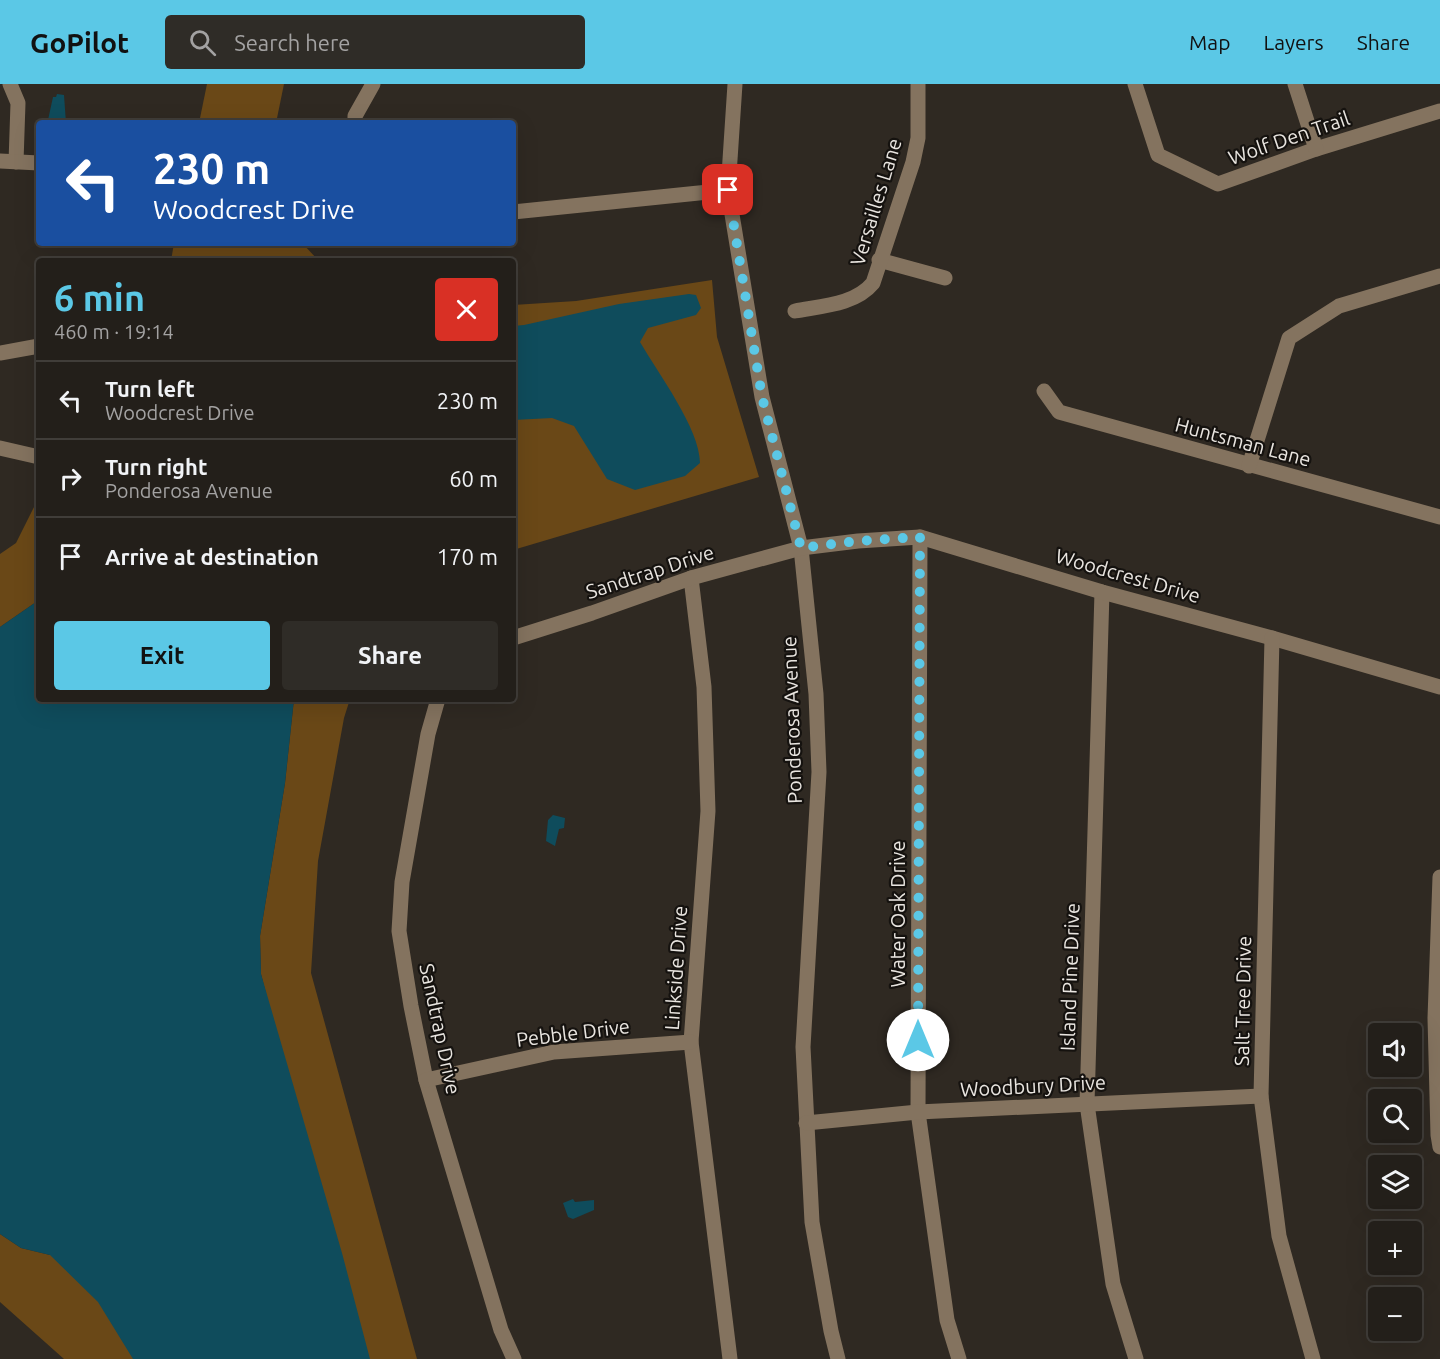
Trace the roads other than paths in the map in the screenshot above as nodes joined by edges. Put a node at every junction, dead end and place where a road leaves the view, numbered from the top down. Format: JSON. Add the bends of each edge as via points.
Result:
{"nodes":[{"id":1,"x":10,"y":84,"type":"edge"},
{"id":2,"x":374,"y":84,"type":"edge"},
{"id":3,"x":735,"y":84,"type":"edge"},
{"id":4,"x":918,"y":84,"type":"edge"},
{"id":5,"x":1135,"y":84,"type":"edge"},
{"id":6,"x":1295,"y":84,"type":"edge"},
{"id":7,"x":1440,"y":111,"type":"edge"},
{"id":8,"x":355,"y":120,"type":"edge"},
{"id":9,"x":1316,"y":149,"type":"junction"},
{"id":10,"x":0,"y":161,"type":"edge"},
{"id":11,"x":16,"y":162,"type":"junction"},
{"id":12,"x":36,"y":163,"type":"edge"},
{"id":13,"x":728,"y":190,"type":"junction"},
{"id":14,"x":516,"y":212,"type":"edge"},
{"id":15,"x":879,"y":260,"type":"junction"},
{"id":16,"x":1440,"y":276,"type":"edge"},
{"id":17,"x":945,"y":278,"type":"dead end"},
{"id":18,"x":795,"y":311,"type":"dead end"},
{"id":19,"x":36,"y":347,"type":"edge"},
{"id":20,"x":0,"y":353,"type":"edge"},
{"id":21,"x":1044,"y":391,"type":"dead end"},
{"id":22,"x":0,"y":448,"type":"edge"},
{"id":23,"x":36,"y":456,"type":"edge"},
{"id":24,"x":1249,"y":466,"type":"junction"},
{"id":25,"x":1440,"y":517,"type":"edge"},
{"id":26,"x":920,"y":537,"type":"junction"},
{"id":27,"x":801,"y":548,"type":"junction"},
{"id":28,"x":691,"y":578,"type":"junction"},
{"id":29,"x":1102,"y":592,"type":"junction"},
{"id":30,"x":516,"y":637,"type":"edge"},
{"id":31,"x":1272,"y":638,"type":"junction"},
{"id":32,"x":1440,"y":687,"type":"edge"},
{"id":33,"x":437,"y":702,"type":"edge"},
{"id":34,"x":1440,"y":877,"type":"edge"},
{"id":35,"x":691,"y":1042,"type":"junction"},
{"id":36,"x":426,"y":1080,"type":"junction"},
{"id":37,"x":1261,"y":1096,"type":"junction"},
{"id":38,"x":1087,"y":1104,"type":"junction"},
{"id":39,"x":918,"y":1112,"type":"junction"},
{"id":40,"x":806,"y":1123,"type":"junction"},
{"id":41,"x":1439,"y":1139,"type":"edge"},
{"id":42,"x":514,"y":1359,"type":"edge"},
{"id":43,"x":730,"y":1359,"type":"edge"},
{"id":44,"x":838,"y":1359,"type":"edge"},
{"id":45,"x":959,"y":1359,"type":"edge"},
{"id":46,"x":1136,"y":1359,"type":"edge"},
{"id":47,"x":1313,"y":1359,"type":"edge"}],
"edges":[{"from":1,"to":11,"type":"street","via":[[18,103]]},
{"from":2,"to":8,"type":"street"},
{"from":3,"to":13,"type":"street","name":"Ponderosa Avenue"},
{"from":4,"to":15,"type":"street","name":"Versailles Lane","via":[[915,154]]},
{"from":5,"to":9,"type":"street","name":"Wolf Den Trail","via":[[1158,155],[1218,184]]},
{"from":6,"to":9,"type":"street"},
{"from":7,"to":9,"type":"street","name":"Wolf Den Trail"},
{"from":10,"to":11,"type":"street"},
{"from":11,"to":12,"type":"street"},
{"from":13,"to":14,"type":"street"},
{"from":13,"to":27,"type":"street","name":"Ponderosa Avenue","via":[[762,397]]},
{"from":15,"to":17,"type":"street"},
{"from":15,"to":18,"type":"street","name":"Versailles Lane","via":[[873,283],[857,297]]},
{"from":16,"to":24,"type":"street","via":[[1339,306],[1289,338]]},
{"from":19,"to":20,"type":"street"},
{"from":21,"to":24,"type":"street","name":"Huntsman Lane","via":[[1059,412]]},
{"from":22,"to":23,"type":"street"},
{"from":24,"to":25,"type":"street","name":"Huntsman Lane"},
{"from":26,"to":27,"type":"street","name":"Woodcrest Drive"},
{"from":26,"to":29,"type":"street","name":"Woodcrest Drive"},
{"from":26,"to":39,"type":"street","name":"Water Oak Drive"},
{"from":27,"to":28,"type":"street","name":"Sandtrap Drive"},
{"from":27,"to":40,"type":"street","name":"Ponderosa Avenue","via":[[816,694],[819,772],[803,1047]]},
{"from":28,"to":30,"type":"street","name":"Sandtrap Drive"},
{"from":28,"to":35,"type":"street","name":"Linkside Drive","via":[[704,687],[708,811]]},
{"from":29,"to":31,"type":"street","name":"Woodcrest Drive"},
{"from":29,"to":38,"type":"street","name":"Island Pine Drive"},
{"from":31,"to":32,"type":"street","name":"Woodcrest Drive"},
{"from":31,"to":37,"type":"street","name":"Salt Tree Drive"},
{"from":33,"to":36,"type":"street","name":"Sandtrap Drive","via":[[402,882],[399,931]]},
{"from":34,"to":41,"type":"street","via":[[1435,1018]]},
{"from":35,"to":36,"type":"street","name":"Pebble Drive","via":[[554,1052]]},
{"from":35,"to":43,"type":"street","name":"Linkside Drive"},
{"from":36,"to":42,"type":"street","name":"Sandtrap Drive","via":[[501,1330]]},
{"from":37,"to":38,"type":"street","name":"Woodbury Drive"},
{"from":37,"to":47,"type":"street","name":"Salt Tree Drive","via":[[1279,1236]]},
{"from":38,"to":39,"type":"street","name":"Woodbury Drive"},
{"from":38,"to":46,"type":"street","name":"Island Pine Drive","via":[[1113,1284]]},
{"from":39,"to":40,"type":"street","name":"Woodbury Drive"},
{"from":39,"to":45,"type":"street","name":"Water Oak Drive","via":[[947,1320]]},
{"from":40,"to":44,"type":"street","name":"Ponderosa Avenue","via":[[812,1222]]}]}
